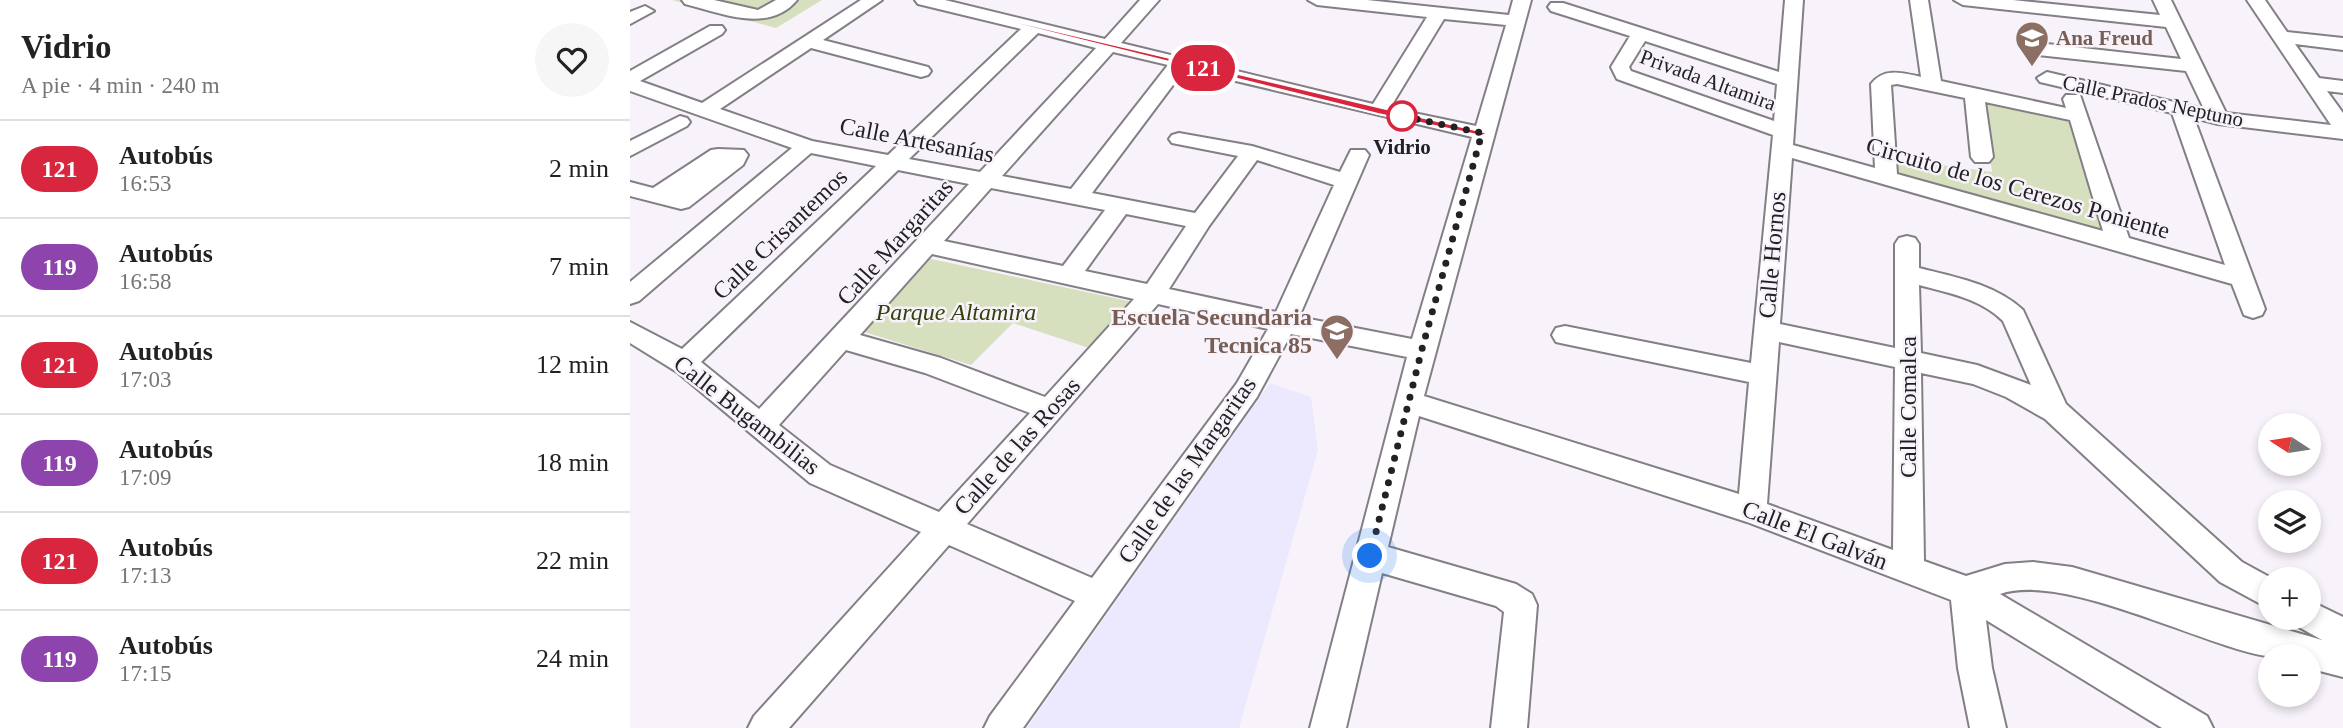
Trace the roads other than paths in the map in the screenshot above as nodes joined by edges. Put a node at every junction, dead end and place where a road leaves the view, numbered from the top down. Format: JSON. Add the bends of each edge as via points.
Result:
{"nodes":[{"id":1,"x":691,"y":0,"type":"edge"},
{"id":2,"x":788,"y":0,"type":"edge"},
{"id":3,"x":873,"y":0,"type":"edge"},
{"id":4,"x":924,"y":0,"type":"edge"},
{"id":5,"x":1150,"y":0,"type":"edge"},
{"id":6,"x":1317,"y":0,"type":"edge"},
{"id":7,"x":1794,"y":0,"type":"edge"},
{"id":8,"x":1919,"y":0,"type":"edge"},
{"id":9,"x":1963,"y":0,"type":"edge"},
{"id":10,"x":2162,"y":0,"type":"edge"},
{"id":11,"x":2256,"y":0,"type":"edge"},
{"id":12,"x":2024,"y":3,"type":"edge"},
{"id":13,"x":1557,"y":7,"type":"dead end"},
{"id":14,"x":1520,"y":10,"type":"edge"},
{"id":15,"x":1439,"y":12,"type":"junction"},
{"id":16,"x":2173,"y":22,"type":"junction"},
{"id":17,"x":1034,"y":27,"type":"junction"},
{"id":18,"x":716,"y":30,"type":"dead end"},
{"id":19,"x":1641,"y":34,"type":"junction"},
{"id":20,"x":2281,"y":37,"type":"junction"},
{"id":21,"x":808,"y":42,"type":"junction"},
{"id":22,"x":2343,"y":44,"type":"edge"},
{"id":23,"x":1109,"y":45,"type":"junction"},
{"id":24,"x":2038,"y":49,"type":"junction"},
{"id":25,"x":1180,"y":63,"type":"junction"},
{"id":26,"x":2194,"y":66,"type":"junction"},
{"id":27,"x":921,"y":71,"type":"dead end"},
{"id":28,"x":2047,"y":78,"type":"junction"},
{"id":29,"x":1886,"y":79,"type":"joint"},
{"id":30,"x":1787,"y":81,"type":"junction"},
{"id":31,"x":630,"y":82,"type":"edge"},
{"id":32,"x":2069,"y":83,"type":"junction"},
{"id":33,"x":2313,"y":83,"type":"junction"},
{"id":34,"x":1932,"y":85,"type":"junction"},
{"id":35,"x":2343,"y":87,"type":"edge"},
{"id":36,"x":1974,"y":94,"type":"junction"},
{"id":37,"x":704,"y":110,"type":"junction"},
{"id":38,"x":1378,"y":111,"type":"junction"},
{"id":39,"x":2053,"y":111,"type":"junction"},
{"id":40,"x":2181,"y":111,"type":"junction"},
{"id":41,"x":2077,"y":116,"type":"junction"},
{"id":42,"x":2218,"y":118,"type":"junction"},
{"id":43,"x":680,"y":122,"type":"dead end"},
{"id":44,"x":2343,"y":131,"type":"edge"},
{"id":45,"x":1482,"y":133,"type":"junction"},
{"id":46,"x":1179,"y":139,"type":"dead end"},
{"id":47,"x":1782,"y":140,"type":"junction"},
{"id":48,"x":807,"y":146,"type":"junction"},
{"id":49,"x":630,"y":150,"type":"edge"},
{"id":50,"x":1252,"y":152,"type":"junction"},
{"id":51,"x":1358,"y":155,"type":"dead end"},
{"id":52,"x":1982,"y":157,"type":"dead end"},
{"id":53,"x":893,"y":162,"type":"junction"},
{"id":54,"x":1886,"y":178,"type":"junction"},
{"id":55,"x":987,"y":180,"type":"junction"},
{"id":56,"x":1347,"y":181,"type":"junction"},
{"id":57,"x":630,"y":189,"type":"edge"},
{"id":58,"x":658,"y":195,"type":"junction"},
{"id":59,"x":1077,"y":197,"type":"junction"},
{"id":60,"x":1121,"y":205,"type":"junction"},
{"id":61,"x":1201,"y":221,"type":"junction"},
{"id":62,"x":1907,"y":244,"type":"dead end"},
{"id":63,"x":2119,"y":244,"type":"junction"},
{"id":64,"x":928,"y":245,"type":"junction"},
{"id":65,"x":1906,"y":273,"type":"junction"},
{"id":66,"x":1068,"y":276,"type":"junction"},
{"id":67,"x":2241,"y":278,"type":"junction"},
{"id":68,"x":1153,"y":294,"type":"junction"},
{"id":69,"x":630,"y":295,"type":"edge"},
{"id":70,"x":2253,"y":309,"type":"dead end"},
{"id":71,"x":1284,"y":323,"type":"junction"},
{"id":72,"x":1766,"y":330,"type":"junction"},
{"id":73,"x":630,"y":331,"type":"edge"},
{"id":74,"x":1565,"y":335,"type":"dead end"},
{"id":75,"x":842,"y":340,"type":"junction"},
{"id":76,"x":1422,"y":349,"type":"junction"},
{"id":77,"x":1908,"y":358,"type":"junction"},
{"id":78,"x":683,"y":363,"type":"junction"},
{"id":79,"x":1762,"y":375,"type":"junction"},
{"id":80,"x":1409,"y":402,"type":"junction"},
{"id":81,"x":1050,"y":410,"type":"junction"},
{"id":82,"x":2055,"y":411,"type":"junction"},
{"id":83,"x":762,"y":425,"type":"junction"},
{"id":84,"x":1752,"y":511,"type":"junction"},
{"id":85,"x":944,"y":528,"type":"junction"},
{"id":86,"x":1370,"y":556,"type":"junction"},
{"id":87,"x":1909,"y":571,"type":"junction"},
{"id":88,"x":2258,"y":587,"type":"edge"},
{"id":89,"x":1966,"y":591,"type":"junction"},
{"id":90,"x":1098,"y":596,"type":"junction"},
{"id":91,"x":2321,"y":622,"type":"edge"},
{"id":92,"x":2343,"y":634,"type":"edge"},
{"id":93,"x":2343,"y":661,"type":"edge"},
{"id":94,"x":766,"y":728,"type":"edge"},
{"id":95,"x":1002,"y":728,"type":"edge"},
{"id":96,"x":1328,"y":728,"type":"edge"},
{"id":97,"x":1509,"y":728,"type":"edge"},
{"id":98,"x":1988,"y":728,"type":"edge"},
{"id":99,"x":2195,"y":728,"type":"edge"}],
"edges":[{"from":1,"to":2,"type":"street","via":[[758,15]]},
{"from":3,"to":21,"type":"street"},
{"from":4,"to":17,"type":"street"},
{"from":5,"to":23,"type":"street","name":"Calle Margaritas"},
{"from":6,"to":15,"type":"street"},
{"from":7,"to":30,"type":"street","name":"Calle Hornos"},
{"from":8,"to":34,"type":"street"},
{"from":9,"to":12,"type":"street"},
{"from":10,"to":16,"type":"street"},
{"from":11,"to":20,"type":"street"},
{"from":12,"to":16,"type":"street"},
{"from":12,"to":24,"type":"street"},
{"from":13,"to":19,"type":"street"},
{"from":14,"to":15,"type":"street"},
{"from":14,"to":45,"type":"street"},
{"from":15,"to":38,"type":"street"},
{"from":16,"to":26,"type":"street"},
{"from":17,"to":23,"type":"street"},
{"from":17,"to":53,"type":"street","name":"Calle Crisantemos"},
{"from":18,"to":31,"type":"street"},
{"from":19,"to":30,"type":"street"},
{"from":19,"to":47,"type":"street","name":"Privada Altamira","via":[[1620,66],[1625,75]]},
{"from":20,"to":22,"type":"street"},
{"from":20,"to":33,"type":"street"},
{"from":21,"to":27,"type":"street"},
{"from":21,"to":37,"type":"street"},
{"from":23,"to":25,"type":"street"},
{"from":23,"to":55,"type":"street","name":"Calle Margaritas"},
{"from":24,"to":26,"type":"street"},
{"from":24,"to":28,"type":"street"},
{"from":25,"to":38,"type":"street"},
{"from":25,"to":59,"type":"street"},
{"from":26,"to":42,"type":"street"},
{"from":28,"to":32,"type":"street","name":"Calle Prados Neptuno"},
{"from":28,"to":39,"type":"street"},
{"from":29,"to":34,"type":"street"},
{"from":29,"to":54,"type":"street","via":[[1881,84]]},
{"from":30,"to":47,"type":"street","name":"Calle Hornos"},
{"from":31,"to":37,"type":"street","name":"Calle Artesanías"},
{"from":32,"to":40,"type":"street","name":"Calle Prados Neptuno"},
{"from":32,"to":41,"type":"street"},
{"from":33,"to":35,"type":"street"},
{"from":33,"to":44,"type":"street"},
{"from":34,"to":36,"type":"street"},
{"from":36,"to":39,"type":"street"},
{"from":36,"to":52,"type":"street"},
{"from":37,"to":48,"type":"street","name":"Calle Artesanías"},
{"from":38,"to":45,"type":"street"},
{"from":39,"to":41,"type":"street"},
{"from":40,"to":42,"type":"street","name":"Calle Prados Neptuno"},
{"from":40,"to":67,"type":"street"},
{"from":41,"to":63,"type":"street"},
{"from":42,"to":44,"type":"street","name":"Calle Prados Neptuno"},
{"from":43,"to":49,"type":"street"},
{"from":45,"to":76,"type":"street"},
{"from":46,"to":50,"type":"street"},
{"from":47,"to":54,"type":"street","name":"Circuito de los Cerezos Poniente"},
{"from":47,"to":72,"type":"street","name":"Calle Hornos"},
{"from":48,"to":53,"type":"street","name":"Calle Artesanías"},
{"from":48,"to":69,"type":"street"},
{"from":50,"to":56,"type":"street"},
{"from":50,"to":61,"type":"street","name":"Calle de las Rosas"},
{"from":51,"to":56,"type":"street","name":"Calle de las Margaritas"},
{"from":53,"to":55,"type":"street","name":"Calle Artesanías"},
{"from":53,"to":78,"type":"street","name":"Calle Crisantemos"},
{"from":54,"to":63,"type":"street","name":"Circuito de los Cerezos Poniente"},
{"from":55,"to":59,"type":"street","name":"Calle Artesanías"},
{"from":55,"to":64,"type":"street","name":"Calle Margaritas"},
{"from":56,"to":71,"type":"street","name":"Calle de las Margaritas"},
{"from":57,"to":58,"type":"street"},
{"from":58,"to":58,"type":"street","via":[[681,202],[737,155],[725,153],[711,159]]},
{"from":59,"to":60,"type":"street","name":"Calle Artesanías"},
{"from":60,"to":61,"type":"street","name":"Calle Artesanías"},
{"from":60,"to":66,"type":"street"},
{"from":61,"to":68,"type":"street","name":"Calle de las Rosas"},
{"from":62,"to":65,"type":"street","name":"Calle Comalca"},
{"from":63,"to":67,"type":"street","name":"Circuito de los Cerezos Poniente"},
{"from":64,"to":66,"type":"street"},
{"from":64,"to":75,"type":"street","name":"Calle Margaritas"},
{"from":65,"to":77,"type":"street","name":"Calle Comalca"},
{"from":65,"to":82,"type":"street","via":[[2006,306]]},
{"from":66,"to":68,"type":"street"},
{"from":67,"to":70,"type":"street"},
{"from":68,"to":71,"type":"street"},
{"from":68,"to":81,"type":"street","name":"Calle de las Rosas"},
{"from":71,"to":76,"type":"street"},
{"from":71,"to":90,"type":"street","name":"Calle de las Margaritas","via":[[1247,390]]},
{"from":72,"to":77,"type":"street"},
{"from":72,"to":79,"type":"street","name":"Calle Hornos"},
{"from":73,"to":78,"type":"street","name":"Calle Bugambilias"},
{"from":74,"to":79,"type":"street"},
{"from":75,"to":81,"type":"street","via":[[932,365]]},
{"from":75,"to":83,"type":"street","name":"Calle Margaritas"},
{"from":76,"to":80,"type":"street"},
{"from":77,"to":82,"type":"street","via":[[1977,375]]},
{"from":77,"to":87,"type":"street","name":"Calle Comalca"},
{"from":78,"to":83,"type":"street","name":"Calle Bugambilias"},
{"from":79,"to":84,"type":"street","name":"Calle Hornos"},
{"from":80,"to":84,"type":"street","name":"Calle El Galván"},
{"from":80,"to":86,"type":"street"},
{"from":81,"to":85,"type":"street","name":"Calle de las Rosas"},
{"from":82,"to":88,"type":"street","via":[[2231,572]]},
{"from":83,"to":85,"type":"street","name":"Calle Bugambilias","via":[[820,474]]},
{"from":84,"to":87,"type":"street","name":"Calle El Galván"},
{"from":85,"to":90,"type":"street","name":"Calle Bugambilias"},
{"from":85,"to":94,"type":"street","name":"Calle de las Rosas"},
{"from":86,"to":96,"type":"street"},
{"from":86,"to":97,"type":"street","via":[[1505,594],[1521,605]]},
{"from":87,"to":89,"type":"street","name":"Calle El Galván"},
{"from":89,"to":93,"type":"street","via":[[2005,578],[2073,581]]},
{"from":89,"to":98,"type":"street"},
{"from":89,"to":99,"type":"street","name":"Calle El Galván"},
{"from":90,"to":95,"type":"street","name":"Calle de las Margaritas"},
{"from":91,"to":92,"type":"street"}]}
